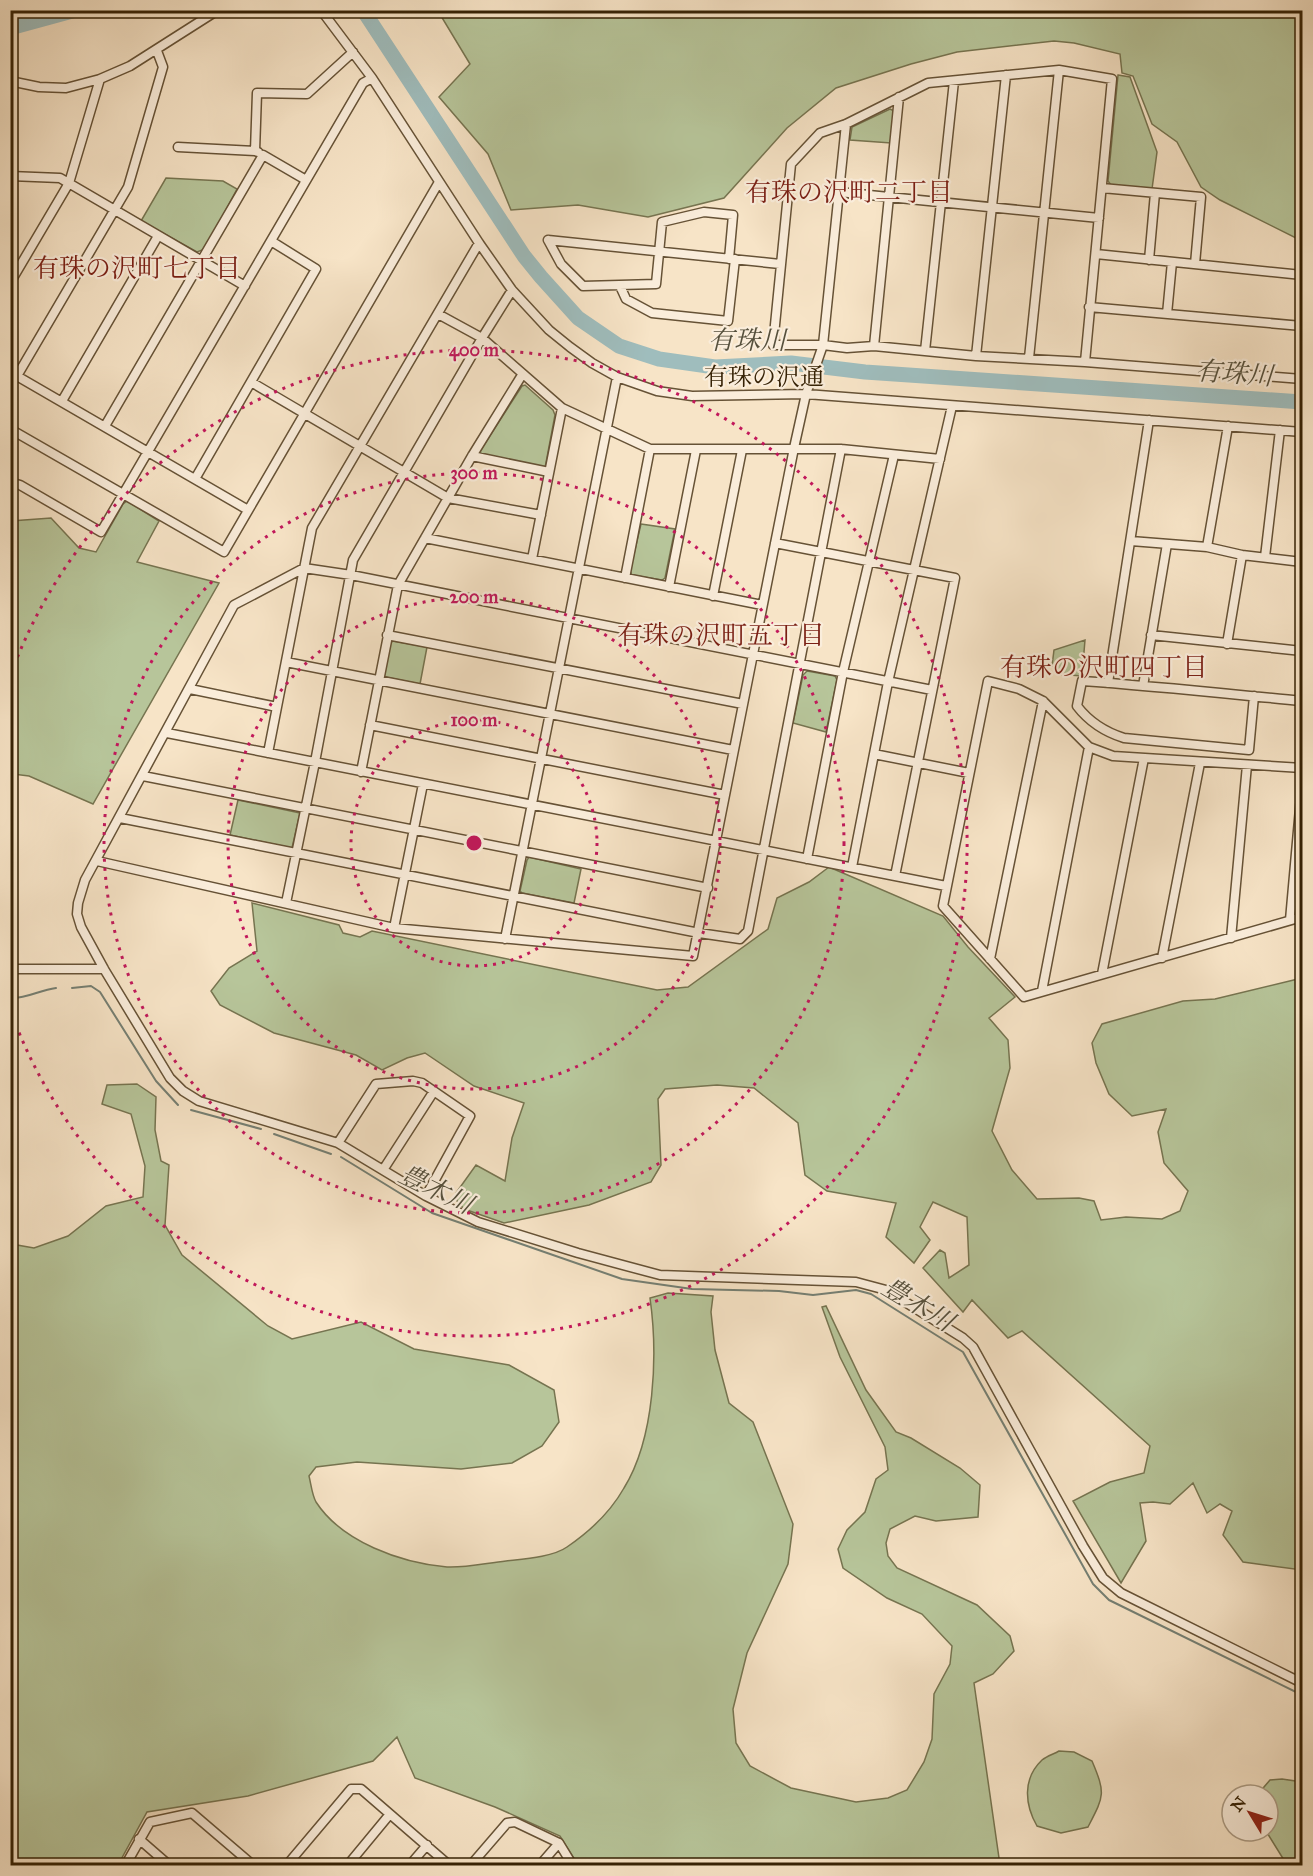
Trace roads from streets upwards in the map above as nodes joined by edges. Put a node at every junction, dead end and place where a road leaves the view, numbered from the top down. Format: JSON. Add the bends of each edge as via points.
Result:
{"nodes":[{"id":1,"x":218,"y":10,"type":"edge"},
{"id":2,"x":321,"y":10,"type":"edge"},
{"id":3,"x":157,"y":51,"type":"junction"},
{"id":4,"x":353,"y":52,"type":"junction"},
{"id":5,"x":1059,"y":70,"type":"junction"},
{"id":6,"x":1006,"y":75,"type":"junction"},
{"id":7,"x":372,"y":78,"type":"junction"},
{"id":8,"x":100,"y":79,"type":"junction"},
{"id":9,"x":10,"y":81,"type":"edge"},
{"id":10,"x":954,"y":81,"type":"junction"},
{"id":11,"x":899,"y":98,"type":"junction"},
{"id":12,"x":846,"y":124,"type":"junction"},
{"id":13,"x":178,"y":147,"type":"dead end"},
{"id":14,"x":259,"y":153,"type":"junction"},
{"id":15,"x":11,"y":177,"type":"edge"},
{"id":16,"x":306,"y":180,"type":"junction"},
{"id":17,"x":439,"y":182,"type":"junction"},
{"id":18,"x":69,"y":183,"type":"junction"},
{"id":19,"x":1102,"y":188,"type":"junction"},
{"id":20,"x":839,"y":192,"type":"junction"},
{"id":21,"x":1155,"y":193,"type":"junction"},
{"id":22,"x":888,"y":198,"type":"junction"},
{"id":23,"x":940,"y":202,"type":"junction"},
{"id":24,"x":992,"y":208,"type":"junction"},
{"id":25,"x":115,"y":211,"type":"junction"},
{"id":26,"x":1045,"y":213,"type":"junction"},
{"id":27,"x":1099,"y":218,"type":"junction"},
{"id":28,"x":158,"y":236,"type":"junction"},
{"id":29,"x":271,"y":241,"type":"junction"},
{"id":30,"x":479,"y":243,"type":"junction"},
{"id":31,"x":659,"y":251,"type":"junction"},
{"id":32,"x":1096,"y":254,"type":"junction"},
{"id":33,"x":732,"y":259,"type":"junction"},
{"id":34,"x":1149,"y":260,"type":"junction"},
{"id":35,"x":201,"y":261,"type":"junction"},
{"id":36,"x":1172,"y":262,"type":"junction"},
{"id":37,"x":780,"y":264,"type":"junction"},
{"id":38,"x":1195,"y":264,"type":"junction"},
{"id":39,"x":1302,"y":275,"type":"edge"},
{"id":40,"x":10,"y":283,"type":"edge"},
{"id":41,"x":245,"y":286,"type":"junction"},
{"id":42,"x":620,"y":286,"type":"junction"},
{"id":43,"x":512,"y":290,"type":"junction"},
{"id":44,"x":1089,"y":308,"type":"junction"},
{"id":45,"x":438,"y":314,"type":"junction"},
{"id":46,"x":1167,"y":314,"type":"junction"},
{"id":47,"x":1302,"y":326,"type":"edge"},
{"id":48,"x":482,"y":339,"type":"junction"},
{"id":49,"x":874,"y":346,"type":"junction"},
{"id":50,"x":822,"y":348,"type":"junction"},
{"id":51,"x":925,"y":351,"type":"junction"},
{"id":52,"x":976,"y":356,"type":"junction"},
{"id":53,"x":1029,"y":358,"type":"junction"},
{"id":54,"x":1085,"y":362,"type":"junction"},
{"id":55,"x":14,"y":374,"type":"edge"},
{"id":56,"x":522,"y":375,"type":"junction"},
{"id":57,"x":617,"y":377,"type":"junction"},
{"id":58,"x":1302,"y":379,"type":"edge"},
{"id":59,"x":251,"y":382,"type":"junction"},
{"id":60,"x":806,"y":394,"type":"junction"},
{"id":61,"x":62,"y":401,"type":"junction"},
{"id":62,"x":952,"y":406,"type":"junction"},
{"id":63,"x":562,"y":408,"type":"junction"},
{"id":64,"x":304,"y":413,"type":"junction"},
{"id":65,"x":1149,"y":420,"type":"junction"},
{"id":66,"x":105,"y":426,"type":"junction"},
{"id":67,"x":1228,"y":426,"type":"junction"},
{"id":68,"x":606,"y":428,"type":"junction"},
{"id":69,"x":10,"y":429,"type":"edge"},
{"id":70,"x":1280,"y":430,"type":"junction"},
{"id":71,"x":1302,"y":432,"type":"edge"},
{"id":72,"x":360,"y":447,"type":"junction"},
{"id":73,"x":794,"y":447,"type":"junction"},
{"id":74,"x":650,"y":449,"type":"junction"},
{"id":75,"x":841,"y":449,"type":"junction"},
{"id":76,"x":696,"y":450,"type":"junction"},
{"id":77,"x":742,"y":450,"type":"junction"},
{"id":78,"x":149,"y":452,"type":"junction"},
{"id":79,"x":894,"y":455,"type":"junction"},
{"id":80,"x":472,"y":456,"type":"junction"},
{"id":81,"x":940,"y":459,"type":"junction"},
{"id":82,"x":404,"y":472,"type":"junction"},
{"id":83,"x":549,"y":472,"type":"junction"},
{"id":84,"x":195,"y":479,"type":"junction"},
{"id":85,"x":10,"y":482,"type":"edge"},
{"id":86,"x":124,"y":494,"type":"junction"},
{"id":87,"x":448,"y":498,"type":"junction"},
{"id":88,"x":248,"y":510,"type":"junction"},
{"id":89,"x":541,"y":515,"type":"junction"},
{"id":90,"x":425,"y":538,"type":"junction"},
{"id":91,"x":1131,"y":541,"type":"junction"},
{"id":92,"x":775,"y":543,"type":"junction"},
{"id":93,"x":1167,"y":544,"type":"junction"},
{"id":94,"x":1207,"y":547,"type":"junction"},
{"id":95,"x":821,"y":552,"type":"junction"},
{"id":96,"x":1242,"y":555,"type":"junction"},
{"id":97,"x":1265,"y":558,"type":"junction"},
{"id":98,"x":532,"y":559,"type":"junction"},
{"id":99,"x":869,"y":561,"type":"junction"},
{"id":100,"x":1302,"y":562,"type":"edge"},
{"id":101,"x":304,"y":568,"type":"junction"},
{"id":102,"x":578,"y":569,"type":"junction"},
{"id":103,"x":914,"y":570,"type":"junction"},
{"id":104,"x":351,"y":575,"type":"junction"},
{"id":105,"x":625,"y":578,"type":"junction"},
{"id":106,"x":398,"y":585,"type":"junction"},
{"id":107,"x":669,"y":587,"type":"junction"},
{"id":108,"x":713,"y":596,"type":"junction"},
{"id":109,"x":762,"y":605,"type":"junction"},
{"id":110,"x":569,"y":618,"type":"junction"},
{"id":111,"x":387,"y":635,"type":"junction"},
{"id":112,"x":1151,"y":635,"type":"junction"},
{"id":113,"x":1227,"y":644,"type":"junction"},
{"id":114,"x":1302,"y":651,"type":"edge"},
{"id":115,"x":753,"y":655,"type":"junction"},
{"id":116,"x":286,"y":662,"type":"junction"},
{"id":117,"x":799,"y":663,"type":"junction"},
{"id":118,"x":560,"y":669,"type":"junction"},
{"id":119,"x":332,"y":671,"type":"junction"},
{"id":120,"x":843,"y":672,"type":"junction"},
{"id":121,"x":378,"y":680,"type":"junction"},
{"id":122,"x":888,"y":682,"type":"junction"},
{"id":123,"x":1108,"y":683,"type":"junction"},
{"id":124,"x":1143,"y":686,"type":"junction"},
{"id":125,"x":189,"y":689,"type":"junction"},
{"id":126,"x":932,"y":690,"type":"junction"},
{"id":127,"x":1254,"y":696,"type":"junction"},
{"id":128,"x":1042,"y":701,"type":"junction"},
{"id":129,"x":1302,"y":701,"type":"edge"},
{"id":130,"x":743,"y":704,"type":"junction"},
{"id":131,"x":277,"y":706,"type":"junction"},
{"id":132,"x":550,"y":713,"type":"junction"},
{"id":133,"x":370,"y":725,"type":"junction"},
{"id":134,"x":167,"y":733,"type":"junction"},
{"id":135,"x":1089,"y":747,"type":"junction"},
{"id":136,"x":734,"y":750,"type":"junction"},
{"id":137,"x":268,"y":753,"type":"junction"},
{"id":138,"x":874,"y":754,"type":"junction"},
{"id":139,"x":1144,"y":758,"type":"junction"},
{"id":140,"x":542,"y":759,"type":"junction"},
{"id":141,"x":315,"y":762,"type":"junction"},
{"id":142,"x":918,"y":763,"type":"junction"},
{"id":143,"x":1200,"y":763,"type":"junction"},
{"id":144,"x":1247,"y":765,"type":"junction"},
{"id":145,"x":1302,"y":768,"type":"edge"},
{"id":146,"x":361,"y":772,"type":"junction"},
{"id":147,"x":969,"y":773,"type":"junction"},
{"id":148,"x":143,"y":776,"type":"junction"},
{"id":149,"x":423,"y":784,"type":"junction"},
{"id":150,"x":1302,"y":786,"type":"edge"},
{"id":151,"x":725,"y":795,"type":"junction"},
{"id":152,"x":532,"y":805,"type":"junction"},
{"id":153,"x":305,"y":808,"type":"junction"},
{"id":154,"x":120,"y":818,"type":"junction"},
{"id":155,"x":414,"y":829,"type":"junction"},
{"id":156,"x":716,"y":841,"type":"junction"},
{"id":157,"x":523,"y":851,"type":"junction"},
{"id":158,"x":763,"y":851,"type":"junction"},
{"id":159,"x":296,"y":852,"type":"junction"},
{"id":160,"x":807,"y":858,"type":"junction"},
{"id":161,"x":97,"y":861,"type":"junction"},
{"id":162,"x":852,"y":867,"type":"junction"},
{"id":163,"x":405,"y":874,"type":"junction"},
{"id":164,"x":896,"y":876,"type":"junction"},
{"id":165,"x":946,"y":886,"type":"junction"},
{"id":166,"x":708,"y":888,"type":"junction"},
{"id":167,"x":514,"y":896,"type":"junction"},
{"id":168,"x":286,"y":903,"type":"junction"},
{"id":169,"x":1302,"y":917,"type":"edge"},
{"id":170,"x":1290,"y":920,"type":"junction"},
{"id":171,"x":394,"y":928,"type":"junction"},
{"id":172,"x":699,"y":933,"type":"junction"},
{"id":173,"x":1232,"y":938,"type":"junction"},
{"id":174,"x":505,"y":939,"type":"junction"},
{"id":175,"x":1162,"y":958,"type":"junction"},
{"id":176,"x":990,"y":959,"type":"junction"},
{"id":177,"x":10,"y":969,"type":"edge"},
{"id":178,"x":104,"y":969,"type":"junction"},
{"id":179,"x":1102,"y":974,"type":"junction"},
{"id":180,"x":1042,"y":991,"type":"junction"},
{"id":181,"x":434,"y":1091,"type":"junction"},
{"id":182,"x":338,"y":1143,"type":"junction"},
{"id":183,"x":383,"y":1170,"type":"junction"},
{"id":184,"x":426,"y":1196,"type":"junction"},
{"id":185,"x":1302,"y":1683,"type":"edge"},
{"id":186,"x":390,"y":1814,"type":"junction"},
{"id":187,"x":139,"y":1839,"type":"junction"},
{"id":188,"x":559,"y":1843,"type":"junction"},
{"id":189,"x":426,"y":1845,"type":"junction"},
{"id":190,"x":125,"y":1866,"type":"edge"},
{"id":191,"x":170,"y":1866,"type":"edge"},
{"id":192,"x":254,"y":1866,"type":"edge"},
{"id":193,"x":286,"y":1866,"type":"edge"},
{"id":194,"x":347,"y":1866,"type":"edge"},
{"id":195,"x":409,"y":1866,"type":"edge"},
{"id":196,"x":450,"y":1866,"type":"edge"},
{"id":197,"x":470,"y":1866,"type":"edge"},
{"id":198,"x":539,"y":1866,"type":"edge"},
{"id":199,"x":573,"y":1866,"type":"edge"}],
"edges":[{"from":1,"to":3,"type":"street"},
{"from":2,"to":4,"type":"street","name":"有珠の沢通"},
{"from":3,"to":8,"type":"street"},
{"from":3,"to":25,"type":"street","via":[[163,67],[128,187]]},
{"from":4,"to":7,"type":"street","name":"有珠の沢通"},
{"from":4,"to":14,"type":"street","via":[[307,94],[257,93]]},
{"from":5,"to":6,"type":"street"},
{"from":5,"to":19,"type":"street","via":[[1112,79]]},
{"from":5,"to":26,"type":"street"},
{"from":6,"to":10,"type":"street"},
{"from":6,"to":24,"type":"street"},
{"from":7,"to":16,"type":"street","via":[[363,83]]},
{"from":7,"to":17,"type":"street","name":"有珠の沢通"},
{"from":8,"to":9,"type":"street","via":[[66,88]]},
{"from":8,"to":18,"type":"street"},
{"from":10,"to":11,"type":"street","via":[[928,83]]},
{"from":10,"to":23,"type":"street"},
{"from":11,"to":12,"type":"street"},
{"from":11,"to":22,"type":"street"},
{"from":12,"to":20,"type":"street"},
{"from":12,"to":37,"type":"street","via":[[820,133],[791,164]]},
{"from":13,"to":14,"type":"street"},
{"from":14,"to":16,"type":"street"},
{"from":14,"to":35,"type":"street"},
{"from":15,"to":18,"type":"street","via":[[60,178]]},
{"from":16,"to":29,"type":"street"},
{"from":17,"to":30,"type":"street","name":"有珠の沢通"},
{"from":17,"to":64,"type":"street"},
{"from":18,"to":25,"type":"street"},
{"from":18,"to":40,"type":"street"},
{"from":19,"to":21,"type":"street"},
{"from":19,"to":27,"type":"street"},
{"from":20,"to":22,"type":"street"},
{"from":20,"to":50,"type":"street"},
{"from":21,"to":34,"type":"street"},
{"from":21,"to":38,"type":"street","via":[[1201,197]]},
{"from":22,"to":23,"type":"street"},
{"from":22,"to":49,"type":"street"},
{"from":23,"to":24,"type":"street"},
{"from":23,"to":51,"type":"street"},
{"from":24,"to":26,"type":"street"},
{"from":24,"to":52,"type":"street"},
{"from":25,"to":28,"type":"street"},
{"from":25,"to":55,"type":"street"},
{"from":26,"to":27,"type":"street"},
{"from":26,"to":53,"type":"street"},
{"from":27,"to":32,"type":"street"},
{"from":28,"to":35,"type":"street"},
{"from":28,"to":61,"type":"street"},
{"from":29,"to":41,"type":"street"},
{"from":29,"to":59,"type":"street","via":[[316,269]]},
{"from":30,"to":43,"type":"street","name":"有珠の沢通"},
{"from":30,"to":45,"type":"street"},
{"from":31,"to":33,"type":"street"},
{"from":31,"to":33,"type":"street","via":[[662,222],[704,212],[733,215]]},
{"from":31,"to":42,"type":"street","via":[[656,284]]},
{"from":31,"to":42,"type":"street","via":[[548,240],[561,264],[583,286]]},
{"from":32,"to":34,"type":"street"},
{"from":32,"to":44,"type":"street"},
{"from":33,"to":37,"type":"street"},
{"from":33,"to":42,"type":"street","via":[[728,321],[652,313],[626,299]]},
{"from":34,"to":36,"type":"street"},
{"from":35,"to":41,"type":"street"},
{"from":35,"to":66,"type":"street"},
{"from":36,"to":38,"type":"street"},
{"from":36,"to":46,"type":"street"},
{"from":37,"to":50,"type":"street","via":[[773,345]]},
{"from":38,"to":39,"type":"street"},
{"from":41,"to":78,"type":"street"},
{"from":43,"to":48,"type":"street"},
{"from":43,"to":57,"type":"street","name":"有珠の沢通","via":[[549,330]]},
{"from":44,"to":46,"type":"street"},
{"from":44,"to":54,"type":"street"},
{"from":45,"to":48,"type":"street"},
{"from":45,"to":72,"type":"street"},
{"from":46,"to":47,"type":"street"},
{"from":48,"to":56,"type":"street"},
{"from":48,"to":82,"type":"street"},
{"from":49,"to":50,"type":"street"},
{"from":49,"to":51,"type":"street"},
{"from":50,"to":60,"type":"street"},
{"from":51,"to":52,"type":"street"},
{"from":52,"to":53,"type":"street"},
{"from":53,"to":54,"type":"street"},
{"from":54,"to":58,"type":"street"},
{"from":55,"to":61,"type":"street"},
{"from":56,"to":63,"type":"street"},
{"from":56,"to":80,"type":"street"},
{"from":57,"to":60,"type":"street","name":"有珠の沢通","via":[[657,391],[692,396]]},
{"from":57,"to":68,"type":"street"},
{"from":59,"to":64,"type":"street"},
{"from":59,"to":84,"type":"street"},
{"from":60,"to":62,"type":"street","name":"有珠の沢通"},
{"from":60,"to":73,"type":"street"},
{"from":61,"to":66,"type":"street"},
{"from":62,"to":65,"type":"street","name":"有珠の沢通"},
{"from":62,"to":81,"type":"street"},
{"from":63,"to":68,"type":"street"},
{"from":63,"to":83,"type":"street"},
{"from":64,"to":72,"type":"street"},
{"from":64,"to":88,"type":"street"},
{"from":65,"to":67,"type":"street","name":"有珠の沢通"},
{"from":65,"to":91,"type":"street"},
{"from":66,"to":78,"type":"street"},
{"from":67,"to":70,"type":"street","name":"有珠の沢通"},
{"from":67,"to":94,"type":"street"},
{"from":68,"to":74,"type":"street"},
{"from":68,"to":102,"type":"street"},
{"from":69,"to":86,"type":"street"},
{"from":70,"to":71,"type":"street","name":"有珠の沢通"},
{"from":70,"to":97,"type":"street"},
{"from":72,"to":82,"type":"street"},
{"from":72,"to":101,"type":"street","via":[[312,528]]},
{"from":73,"to":75,"type":"street"},
{"from":73,"to":77,"type":"street"},
{"from":73,"to":92,"type":"street"},
{"from":74,"to":76,"type":"street"},
{"from":74,"to":105,"type":"street"},
{"from":75,"to":79,"type":"street"},
{"from":75,"to":95,"type":"street"},
{"from":76,"to":77,"type":"street"},
{"from":76,"to":107,"type":"street"},
{"from":77,"to":108,"type":"street"},
{"from":78,"to":84,"type":"street"},
{"from":78,"to":86,"type":"street"},
{"from":79,"to":81,"type":"street"},
{"from":79,"to":99,"type":"street"},
{"from":80,"to":83,"type":"street"},
{"from":80,"to":87,"type":"street"},
{"from":81,"to":103,"type":"street"},
{"from":82,"to":87,"type":"street"},
{"from":82,"to":104,"type":"street","via":[[353,560]]},
{"from":83,"to":89,"type":"street"},
{"from":84,"to":88,"type":"street"},
{"from":85,"to":86,"type":"street","via":[[101,532]]},
{"from":86,"to":88,"type":"street","via":[[224,552]]},
{"from":87,"to":89,"type":"street"},
{"from":87,"to":90,"type":"street"},
{"from":89,"to":98,"type":"street"},
{"from":90,"to":98,"type":"street"},
{"from":90,"to":106,"type":"street"},
{"from":91,"to":93,"type":"street"},
{"from":91,"to":123,"type":"street"},
{"from":92,"to":95,"type":"street"},
{"from":92,"to":109,"type":"street"},
{"from":93,"to":94,"type":"street"},
{"from":93,"to":112,"type":"street"},
{"from":94,"to":96,"type":"street"},
{"from":95,"to":99,"type":"street"},
{"from":95,"to":117,"type":"street"},
{"from":96,"to":97,"type":"street"},
{"from":96,"to":113,"type":"street"},
{"from":97,"to":100,"type":"street"},
{"from":98,"to":102,"type":"street"},
{"from":99,"to":103,"type":"street"},
{"from":99,"to":120,"type":"street"},
{"from":101,"to":104,"type":"street"},
{"from":101,"to":116,"type":"street"},
{"from":101,"to":125,"type":"street","via":[[234,605]]},
{"from":102,"to":105,"type":"street"},
{"from":102,"to":110,"type":"street"},
{"from":103,"to":122,"type":"street"},
{"from":103,"to":126,"type":"street","via":[[955,578]]},
{"from":104,"to":106,"type":"street"},
{"from":104,"to":119,"type":"street"},
{"from":105,"to":107,"type":"street"},
{"from":106,"to":110,"type":"street"},
{"from":106,"to":111,"type":"street"},
{"from":107,"to":108,"type":"street"},
{"from":108,"to":109,"type":"street"},
{"from":109,"to":115,"type":"street"},
{"from":110,"to":115,"type":"street"},
{"from":110,"to":118,"type":"street"},
{"from":111,"to":118,"type":"street"},
{"from":111,"to":121,"type":"street"},
{"from":112,"to":113,"type":"street"},
{"from":112,"to":124,"type":"street"},
{"from":113,"to":114,"type":"street"},
{"from":115,"to":117,"type":"street"},
{"from":115,"to":130,"type":"street"},
{"from":116,"to":119,"type":"street"},
{"from":116,"to":131,"type":"street"},
{"from":117,"to":120,"type":"street"},
{"from":117,"to":158,"type":"street"},
{"from":118,"to":130,"type":"street"},
{"from":118,"to":132,"type":"street"},
{"from":119,"to":121,"type":"street"},
{"from":119,"to":141,"type":"street"},
{"from":120,"to":122,"type":"street"},
{"from":120,"to":160,"type":"street"},
{"from":121,"to":132,"type":"street"},
{"from":121,"to":133,"type":"street"},
{"from":122,"to":126,"type":"street"},
{"from":122,"to":138,"type":"street"},
{"from":123,"to":124,"type":"street"},
{"from":123,"to":127,"type":"street","via":[[1082,681],[1077,706],[1108,733],[1124,738],[1249,750]]},
{"from":124,"to":127,"type":"street"},
{"from":125,"to":131,"type":"street"},
{"from":125,"to":134,"type":"street"},
{"from":126,"to":142,"type":"street"},
{"from":127,"to":129,"type":"street"},
{"from":128,"to":135,"type":"street"},
{"from":128,"to":147,"type":"street","via":[[1019,689],[988,681]]},
{"from":128,"to":176,"type":"street"},
{"from":130,"to":136,"type":"street"},
{"from":131,"to":137,"type":"street"},
{"from":132,"to":136,"type":"street"},
{"from":132,"to":140,"type":"street"},
{"from":133,"to":140,"type":"street"},
{"from":133,"to":146,"type":"street"},
{"from":134,"to":137,"type":"street"},
{"from":134,"to":148,"type":"street"},
{"from":135,"to":139,"type":"street","via":[[1113,756]]},
{"from":135,"to":180,"type":"street"},
{"from":136,"to":151,"type":"street"},
{"from":137,"to":141,"type":"street"},
{"from":138,"to":142,"type":"street"},
{"from":138,"to":162,"type":"street"},
{"from":139,"to":143,"type":"street"},
{"from":139,"to":179,"type":"street"},
{"from":140,"to":151,"type":"street"},
{"from":140,"to":152,"type":"street"},
{"from":141,"to":146,"type":"street"},
{"from":141,"to":153,"type":"street"},
{"from":142,"to":147,"type":"street"},
{"from":142,"to":164,"type":"street"},
{"from":143,"to":144,"type":"street"},
{"from":143,"to":175,"type":"street"},
{"from":144,"to":145,"type":"street"},
{"from":144,"to":173,"type":"street"},
{"from":146,"to":149,"type":"street"},
{"from":147,"to":165,"type":"street"},
{"from":148,"to":153,"type":"street"},
{"from":148,"to":154,"type":"street"},
{"from":149,"to":152,"type":"street"},
{"from":149,"to":155,"type":"street"},
{"from":150,"to":170,"type":"street"},
{"from":151,"to":156,"type":"street"},
{"from":152,"to":156,"type":"street"},
{"from":152,"to":157,"type":"street"},
{"from":153,"to":155,"type":"street"},
{"from":153,"to":159,"type":"street"},
{"from":154,"to":159,"type":"street"},
{"from":154,"to":161,"type":"street"},
{"from":155,"to":157,"type":"street"},
{"from":155,"to":163,"type":"street"},
{"from":156,"to":158,"type":"street"},
{"from":156,"to":166,"type":"street"},
{"from":157,"to":166,"type":"street"},
{"from":157,"to":167,"type":"street"},
{"from":158,"to":160,"type":"street"},
{"from":158,"to":172,"type":"street","via":[[748,931],[740,939]]},
{"from":159,"to":163,"type":"street"},
{"from":159,"to":168,"type":"street"},
{"from":160,"to":162,"type":"street"},
{"from":161,"to":168,"type":"street"},
{"from":161,"to":178,"type":"street","via":[[80,891],[77,915]]},
{"from":162,"to":164,"type":"street"},
{"from":163,"to":167,"type":"street"},
{"from":163,"to":171,"type":"street"},
{"from":164,"to":165,"type":"street"},
{"from":165,"to":176,"type":"street","via":[[943,906]]},
{"from":166,"to":172,"type":"street"},
{"from":167,"to":172,"type":"street"},
{"from":167,"to":174,"type":"street"},
{"from":168,"to":171,"type":"street"},
{"from":169,"to":170,"type":"street"},
{"from":170,"to":173,"type":"street"},
{"from":171,"to":174,"type":"street"},
{"from":172,"to":174,"type":"street","via":[[693,956]]},
{"from":173,"to":175,"type":"street"},
{"from":175,"to":179,"type":"street"},
{"from":176,"to":180,"type":"street","via":[[1024,997]]},
{"from":177,"to":178,"type":"street"},
{"from":178,"to":182,"type":"street","via":[[170,1078],[192,1098]]},
{"from":179,"to":180,"type":"street"},
{"from":181,"to":182,"type":"street","via":[[413,1081],[376,1083]]},
{"from":181,"to":183,"type":"street"},
{"from":181,"to":184,"type":"street","via":[[470,1116]]},
{"from":182,"to":183,"type":"street"},
{"from":183,"to":184,"type":"street"},
{"from":184,"to":185,"type":"street","via":[[478,1222],[660,1275],[856,1282],[886,1290],[973,1347],[1103,1578],[1121,1593]]},
{"from":186,"to":189,"type":"street"},
{"from":186,"to":193,"type":"street","via":[[361,1790],[351,1789]]},
{"from":186,"to":194,"type":"street"},
{"from":187,"to":190,"type":"street"},
{"from":187,"to":191,"type":"street"},
{"from":187,"to":192,"type":"street","via":[[150,1822],[192,1813]]},
{"from":188,"to":197,"type":"street","via":[[515,1822],[507,1823]]},
{"from":188,"to":198,"type":"street"},
{"from":188,"to":199,"type":"street"},
{"from":189,"to":195,"type":"street"},
{"from":189,"to":196,"type":"street"}]}
